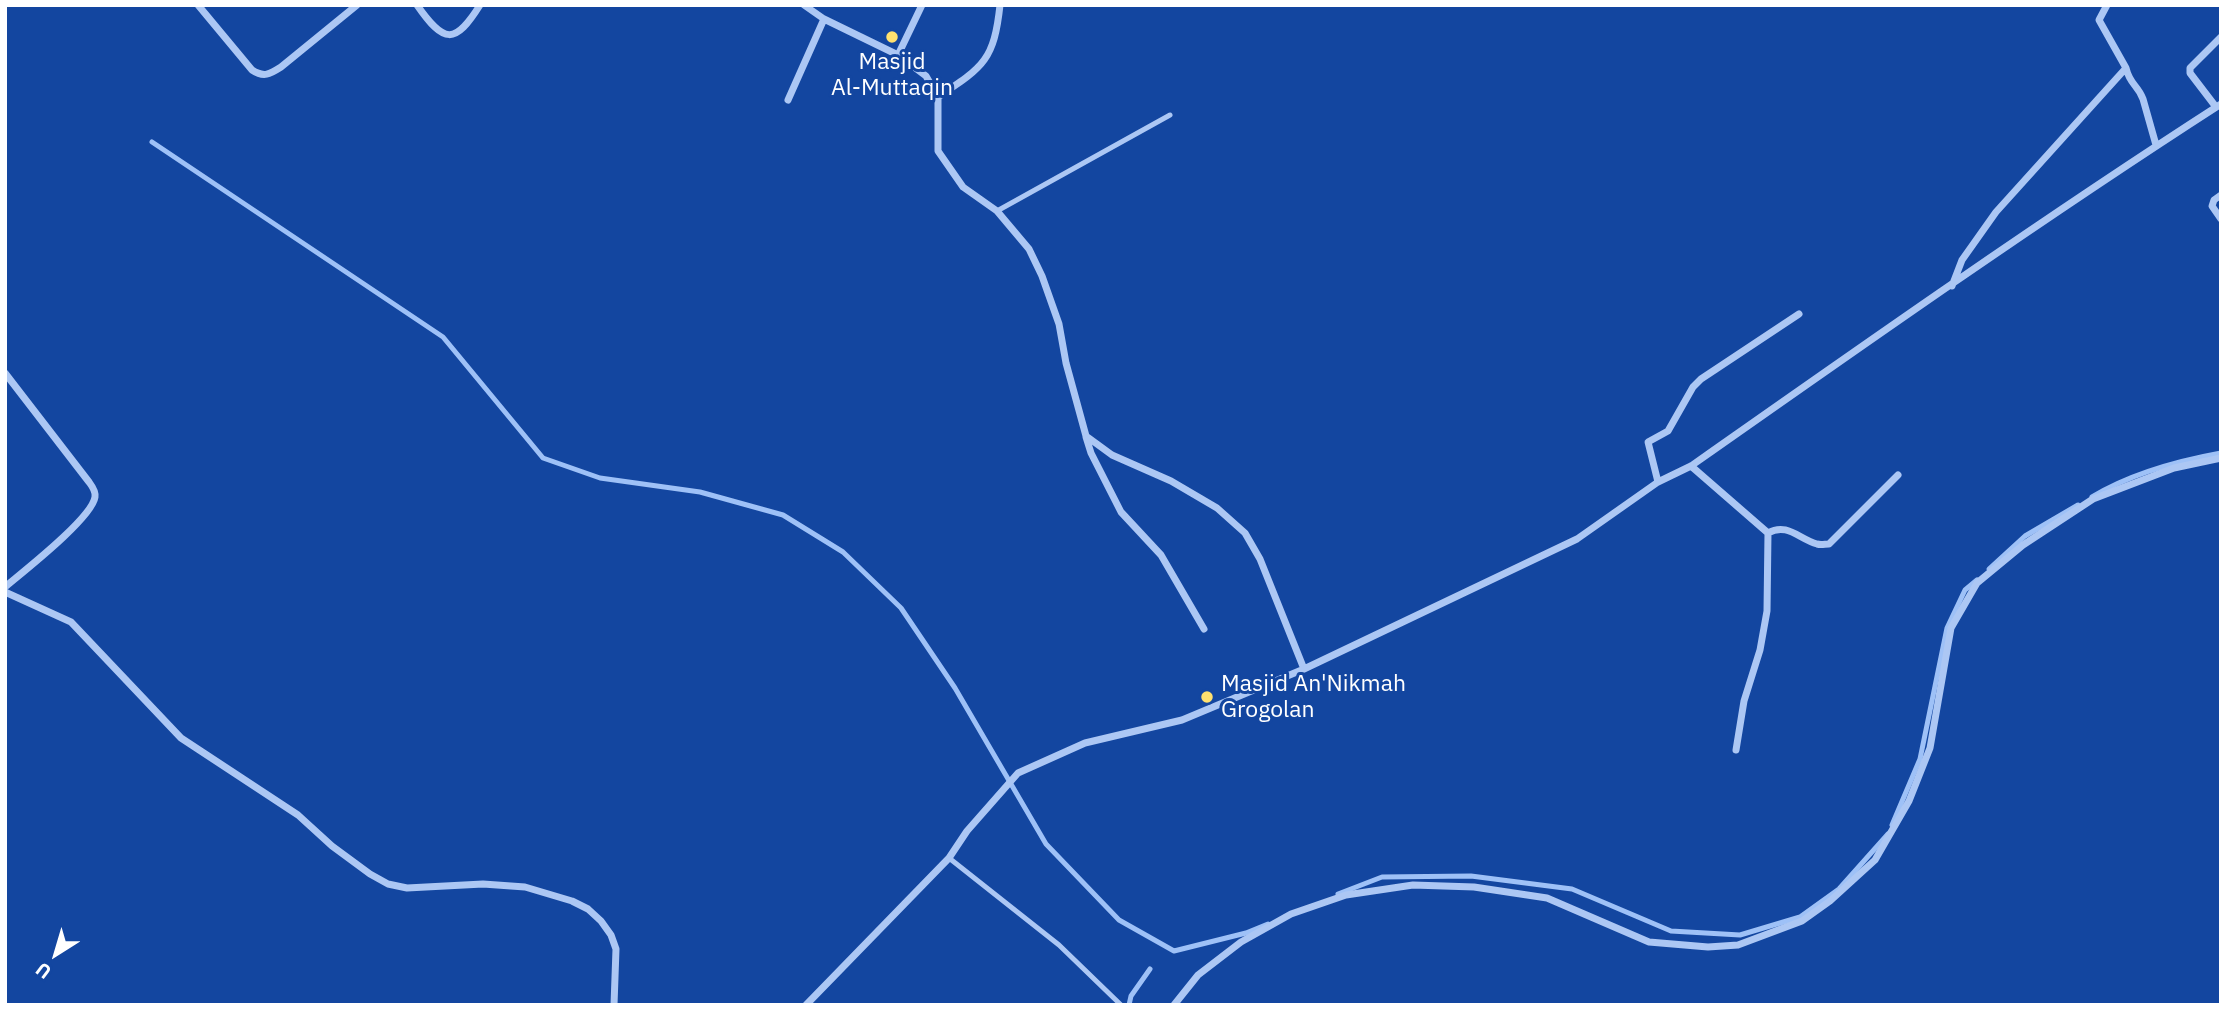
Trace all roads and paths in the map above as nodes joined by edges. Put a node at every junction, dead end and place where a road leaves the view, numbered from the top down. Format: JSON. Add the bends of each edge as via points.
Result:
{"nodes":[{"id":1,"x":198,"y":5,"type":"edge"},
{"id":2,"x":356,"y":5,"type":"edge"},
{"id":3,"x":417,"y":5,"type":"edge"},
{"id":4,"x":480,"y":5,"type":"edge"},
{"id":5,"x":804,"y":5,"type":"edge"},
{"id":6,"x":922,"y":5,"type":"edge"},
{"id":7,"x":1000,"y":5,"type":"edge"},
{"id":8,"x":2107,"y":5,"type":"edge"},
{"id":9,"x":824,"y":19,"type":"junction"},
{"id":10,"x":2221,"y":37,"type":"edge"},
{"id":11,"x":898,"y":55,"type":"junction"},
{"id":12,"x":2126,"y":68,"type":"junction"},
{"id":13,"x":938,"y":97,"type":"junction"},
{"id":14,"x":788,"y":100,"type":"dead end"},
{"id":15,"x":2218,"y":106,"type":"edge"},
{"id":16,"x":1170,"y":116,"type":"dead end"},
{"id":17,"x":2156,"y":145,"type":"junction"},
{"id":18,"x":2221,"y":195,"type":"edge"},
{"id":19,"x":997,"y":211,"type":"junction"},
{"id":20,"x":2221,"y":219,"type":"edge"},
{"id":21,"x":1952,"y":286,"type":"junction"},
{"id":22,"x":1799,"y":314,"type":"dead end"},
{"id":23,"x":5,"y":373,"type":"edge"},
{"id":24,"x":1086,"y":436,"type":"junction"},
{"id":25,"x":2221,"y":458,"type":"edge"},
{"id":26,"x":1691,"y":466,"type":"junction"},
{"id":27,"x":1898,"y":475,"type":"dead end"},
{"id":28,"x":1658,"y":482,"type":"junction"},
{"id":29,"x":1768,"y":533,"type":"junction"},
{"id":30,"x":5,"y":589,"type":"edge"},
{"id":31,"x":1205,"y":629,"type":"dead end"},
{"id":32,"x":1304,"y":669,"type":"junction"},
{"id":33,"x":1736,"y":750,"type":"dead end"},
{"id":34,"x":948,"y":858,"type":"junction"},
{"id":35,"x":1120,"y":1004,"type":"edge"},
{"id":36,"x":614,"y":1005,"type":"edge"},
{"id":37,"x":806,"y":1005,"type":"edge"},
{"id":38,"x":1174,"y":1005,"type":"edge"}],
"edges":[{"from":1,"to":2,"type":"street","via":[[252,70],[268,75]]},
{"from":3,"to":4,"type":"street","via":[[430,24],[442,33],[455,34],[466,27]]},
{"from":5,"to":9,"type":"street"},
{"from":6,"to":11,"type":"street"},
{"from":7,"to":13,"type":"street","via":[[997,35],[985,61]]},
{"from":8,"to":12,"type":"street","via":[[2099,20]]},
{"from":9,"to":11,"type":"street"},
{"from":9,"to":14,"type":"street"},
{"from":10,"to":15,"type":"street","via":[[2190,68],[2190,74]]},
{"from":11,"to":13,"type":"street","via":[[926,76]]},
{"from":12,"to":17,"type":"street","via":[[2140,92]]},
{"from":12,"to":21,"type":"street","via":[[1996,212],[1962,260]]},
{"from":13,"to":19,"type":"street","via":[[938,151],[963,187]]},
{"from":15,"to":17,"type":"street"},
{"from":16,"to":19,"type":"lane"},
{"from":17,"to":21,"type":"street"},
{"from":18,"to":20,"type":"street","via":[[2212,203]]},
{"from":19,"to":24,"type":"street","via":[[1029,249],[1042,276],[1059,324]]},
{"from":21,"to":26,"type":"street"},
{"from":22,"to":28,"type":"street","via":[[1696,383],[1668,431],[1648,442]]},
{"from":23,"to":30,"type":"street","via":[[89,482],[95,497],[86,516]]},
{"from":24,"to":31,"type":"street","via":[[1121,512],[1161,555]]},
{"from":24,"to":32,"type":"street","via":[[1112,455],[1217,508],[1245,533]]},
{"from":25,"to":38,"type":"street","via":[[2174,468],[2094,499],[2023,545],[1977,583],[1951,628],[1930,748],[1909,801],[1875,860],[1802,921],[1738,945],[1649,942],[1547,898],[1474,887],[1413,885],[1346,895],[1291,914],[1199,975]]},
{"from":26,"to":28,"type":"street"},
{"from":26,"to":29,"type":"street"},
{"from":27,"to":29,"type":"street","via":[[1829,544],[1817,544],[1783,528]]},
{"from":28,"to":32,"type":"street","via":[[1577,539]]},
{"from":29,"to":33,"type":"street","via":[[1767,611]]},
{"from":30,"to":36,"type":"street","via":[[71,622],[181,738],[298,815],[332,846],[388,884],[407,888],[525,887],[588,909],[617,949]]},
{"from":32,"to":34,"type":"street","via":[[1182,720],[1085,743],[1018,773]]},
{"from":34,"to":35,"type":"lane","via":[[1059,945]]},
{"from":34,"to":37,"type":"street"}]}
